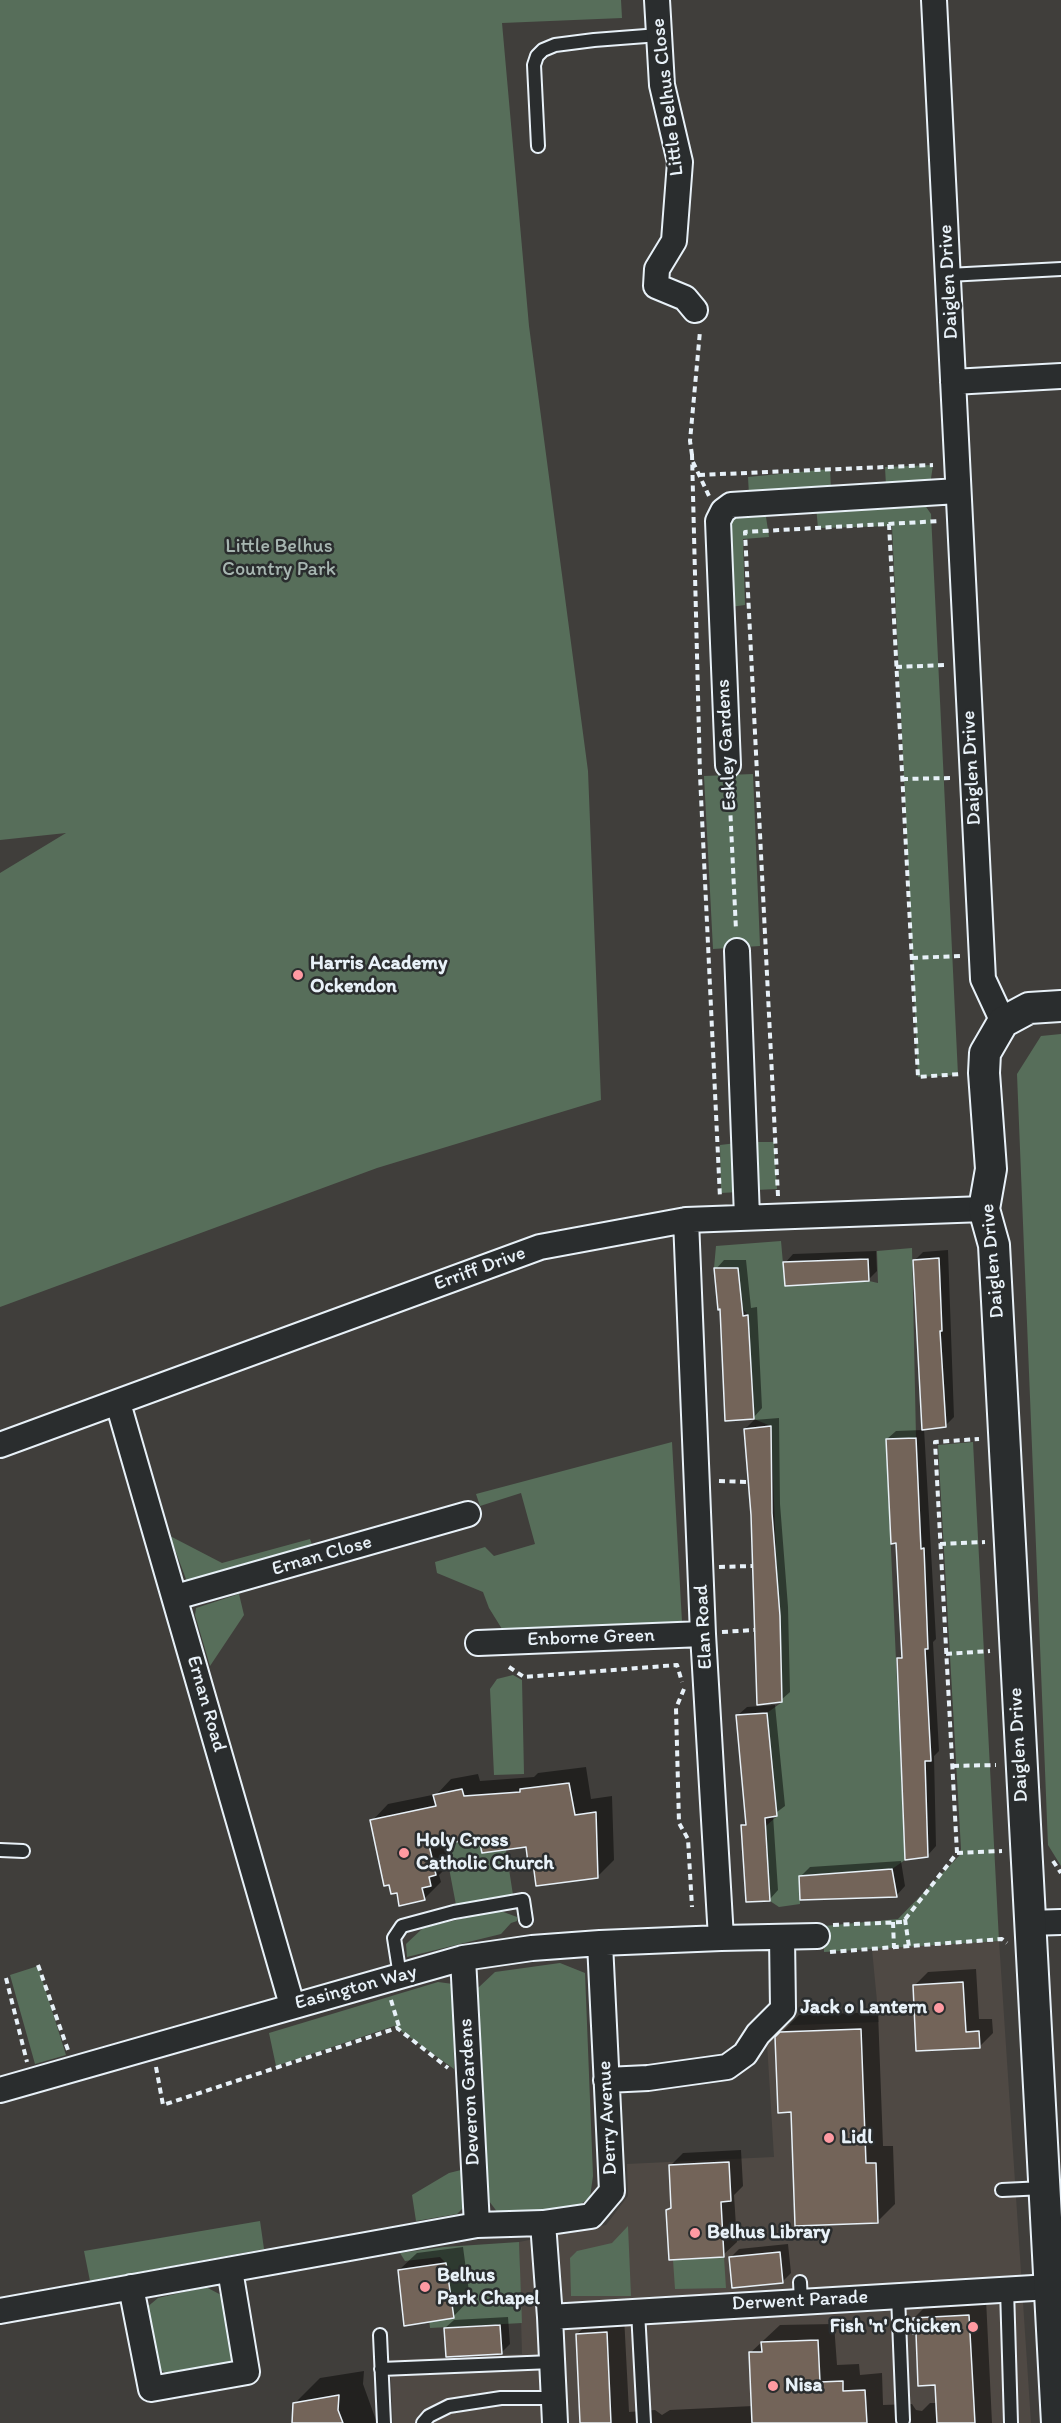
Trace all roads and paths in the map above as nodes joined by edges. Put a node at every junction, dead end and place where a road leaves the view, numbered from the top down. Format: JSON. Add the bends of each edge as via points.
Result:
{"nodes":[{"id":1,"x":657,"y":0,"type":"edge"},
{"id":2,"x":934,"y":0,"type":"edge"},
{"id":3,"x":659,"y":35,"type":"junction"},
{"id":4,"x":538,"y":146,"type":"dead end"},
{"id":5,"x":1061,"y":269,"type":"edge"},
{"id":6,"x":948,"y":275,"type":"junction"},
{"id":7,"x":695,"y":310,"type":"joint"},
{"id":8,"x":1061,"y":376,"type":"edge"},
{"id":9,"x":953,"y":382,"type":"junction"},
{"id":10,"x":692,"y":454,"type":"junction"},
{"id":11,"x":933,"y":465,"type":"dead end"},
{"id":12,"x":699,"y":475,"type":"junction"},
{"id":13,"x":958,"y":491,"type":"junction"},
{"id":14,"x":723,"y":511,"type":"junction"},
{"id":15,"x":941,"y":521,"type":"dead end"},
{"id":16,"x":889,"y":524,"type":"junction"},
{"id":17,"x":947,"y":665,"type":"dead end"},
{"id":18,"x":896,"y":667,"type":"junction"},
{"id":19,"x":728,"y":765,"type":"joint"},
{"id":20,"x":952,"y":778,"type":"dead end"},
{"id":21,"x":902,"y":779,"type":"junction"},
{"id":22,"x":737,"y":951,"type":"joint"},
{"id":23,"x":960,"y":956,"type":"dead end"},
{"id":24,"x":912,"y":958,"type":"junction"},
{"id":25,"x":1061,"y":1006,"type":"edge"},
{"id":26,"x":1003,"y":1022,"type":"junction"},
{"id":27,"x":965,"y":1074,"type":"dead end"},
{"id":28,"x":778,"y":1196,"type":"dead end"},
{"id":29,"x":720,"y":1198,"type":"dead end"},
{"id":30,"x":984,"y":1209,"type":"junction"},
{"id":31,"x":747,"y":1217,"type":"junction"},
{"id":32,"x":686,"y":1220,"type":"junction"},
{"id":33,"x":118,"y":1403,"type":"junction"},
{"id":34,"x":980,"y":1439,"type":"dead end"},
{"id":35,"x":0,"y":1445,"type":"edge"},
{"id":36,"x":697,"y":1482,"type":"junction"},
{"id":37,"x":747,"y":1482,"type":"dead end"},
{"id":38,"x":468,"y":1514,"type":"dead end"},
{"id":39,"x":985,"y":1542,"type":"dead end"},
{"id":40,"x":940,"y":1544,"type":"junction"},
{"id":41,"x":752,"y":1566,"type":"dead end"},
{"id":42,"x":701,"y":1569,"type":"junction"},
{"id":43,"x":176,"y":1597,"type":"junction"},
{"id":44,"x":755,"y":1630,"type":"dead end"},
{"id":45,"x":704,"y":1634,"type":"junction"},
{"id":46,"x":478,"y":1643,"type":"dead end"},
{"id":47,"x":990,"y":1651,"type":"dead end"},
{"id":48,"x":946,"y":1654,"type":"junction"},
{"id":49,"x":509,"y":1667,"type":"dead end"},
{"id":50,"x":996,"y":1765,"type":"dead end"},
{"id":51,"x":952,"y":1766,"type":"junction"},
{"id":52,"x":0,"y":1850,"type":"edge"},
{"id":53,"x":23,"y":1851,"type":"dead end"},
{"id":54,"x":1000,"y":1851,"type":"dead end"},
{"id":55,"x":957,"y":1853,"type":"junction"},
{"id":56,"x":692,"y":1907,"type":"dead end"},
{"id":57,"x":905,"y":1918,"type":"junction"},
{"id":58,"x":526,"y":1920,"type":"dead end"},
{"id":59,"x":893,"y":1922,"type":"junction"},
{"id":60,"x":1061,"y":1922,"type":"edge"},
{"id":61,"x":1030,"y":1935,"type":"junction"},
{"id":62,"x":782,"y":1937,"type":"junction"},
{"id":63,"x":721,"y":1938,"type":"junction"},
{"id":64,"x":822,"y":1938,"type":"junction"},
{"id":65,"x":600,"y":1943,"type":"junction"},
{"id":66,"x":909,"y":1947,"type":"junction"},
{"id":67,"x":894,"y":1948,"type":"junction"},
{"id":68,"x":463,"y":1958,"type":"junction"},
{"id":69,"x":38,"y":1965,"type":"dead end"},
{"id":70,"x":6,"y":1978,"type":"dead end"},
{"id":71,"x":394,"y":1984,"type":"junction"},
{"id":72,"x":292,"y":2005,"type":"junction"},
{"id":73,"x":401,"y":2031,"type":"junction"},
{"id":74,"x":71,"y":2060,"type":"dead end"},
{"id":75,"x":154,"y":2060,"type":"dead end"},
{"id":76,"x":29,"y":2072,"type":"dead end"},
{"id":77,"x":453,"y":2072,"type":"dead end"},
{"id":78,"x":606,"y":2080,"type":"junction"},
{"id":79,"x":0,"y":2090,"type":"edge"},
{"id":80,"x":1044,"y":2188,"type":"junction"},
{"id":81,"x":1002,"y":2190,"type":"dead end"},
{"id":82,"x":543,"y":2223,"type":"junction"},
{"id":83,"x":477,"y":2225,"type":"junction"},
{"id":84,"x":230,"y":2270,"type":"junction"},
{"id":85,"x":131,"y":2287,"type":"junction"},
{"id":86,"x":1050,"y":2287,"type":"junction"},
{"id":87,"x":1007,"y":2289,"type":"junction"},
{"id":88,"x":898,"y":2296,"type":"junction"},
{"id":89,"x":0,"y":2311,"type":"edge"},
{"id":90,"x":638,"y":2311,"type":"junction"},
{"id":91,"x":550,"y":2317,"type":"junction"},
{"id":92,"x":380,"y":2335,"type":"dead end"},
{"id":93,"x":552,"y":2362,"type":"junction"},
{"id":94,"x":381,"y":2369,"type":"junction"},
{"id":95,"x":554,"y":2398,"type":"junction"},
{"id":96,"x":903,"y":2420,"type":"dead end"},
{"id":97,"x":384,"y":2423,"type":"edge"},
{"id":98,"x":423,"y":2423,"type":"edge"},
{"id":99,"x":555,"y":2423,"type":"edge"},
{"id":100,"x":644,"y":2423,"type":"edge"},
{"id":101,"x":1011,"y":2423,"type":"edge"},
{"id":102,"x":1057,"y":2423,"type":"edge"}],
"edges":[{"from":1,"to":3,"type":"street","name":"Little Belhus Close"},
{"from":2,"to":6,"type":"street","name":"Daiglen Drive"},
{"from":3,"to":4,"type":"lane","via":[[555,45],[543,50],[534,65]]},
{"from":3,"to":7,"type":"street","name":"Little Belhus Close","via":[[662,85],[680,162],[674,241],[657,269],[656,286],[685,298]]},
{"from":5,"to":6,"type":"lane"},
{"from":6,"to":9,"type":"street","name":"Daiglen Drive"},
{"from":7,"to":10,"type":"path","via":[[700,331]]},
{"from":8,"to":9,"type":"street"},
{"from":9,"to":13,"type":"street","name":"Daiglen Drive"},
{"from":10,"to":12,"type":"path"},
{"from":10,"to":29,"type":"path","via":[[699,775]]},
{"from":11,"to":12,"type":"path"},
{"from":12,"to":14,"type":"path","via":[[710,497]]},
{"from":13,"to":14,"type":"street","via":[[731,505]]},
{"from":13,"to":26,"type":"street","name":"Daiglen Drive","via":[[983,979]]},
{"from":14,"to":19,"type":"street","name":"Eskley Gardens","via":[[718,521]]},
{"from":15,"to":16,"type":"path"},
{"from":16,"to":18,"type":"path"},
{"from":16,"to":28,"type":"path","via":[[745,532]]},
{"from":17,"to":18,"type":"path"},
{"from":18,"to":21,"type":"path"},
{"from":19,"to":22,"type":"path","name":"Eskley Gardens"},
{"from":20,"to":21,"type":"path"},
{"from":21,"to":24,"type":"path"},
{"from":22,"to":31,"type":"street"},
{"from":23,"to":24,"type":"path"},
{"from":24,"to":27,"type":"path","via":[[918,1077]]},
{"from":25,"to":26,"type":"street","via":[[1029,1008]]},
{"from":26,"to":30,"type":"street","name":"Daiglen Drive","via":[[985,1053],[991,1169]]},
{"from":30,"to":31,"type":"street","name":"Erriff Drive"},
{"from":30,"to":61,"type":"street","name":"Daiglen Drive","via":[[994,1245]]},
{"from":31,"to":32,"type":"street","name":"Erriff Drive"},
{"from":32,"to":33,"type":"street","name":"Erriff Drive","via":[[540,1246]]},
{"from":32,"to":36,"type":"street","name":"Elan Road"},
{"from":33,"to":35,"type":"street","name":"Erriff Drive"},
{"from":33,"to":43,"type":"street","name":"Ernan Road"},
{"from":34,"to":40,"type":"path","via":[[935,1442]]},
{"from":36,"to":37,"type":"path"},
{"from":36,"to":42,"type":"street","name":"Elan Road"},
{"from":38,"to":43,"type":"street","name":"Ernan Close"},
{"from":39,"to":40,"type":"path"},
{"from":40,"to":48,"type":"path"},
{"from":41,"to":42,"type":"path"},
{"from":42,"to":45,"type":"street","name":"Elan Road"},
{"from":43,"to":72,"type":"street","name":"Ernan Road"},
{"from":44,"to":45,"type":"path"},
{"from":45,"to":46,"type":"street","name":"Enborne Green"},
{"from":45,"to":63,"type":"street","name":"Elan Road"},
{"from":47,"to":48,"type":"path"},
{"from":48,"to":51,"type":"path"},
{"from":49,"to":56,"type":"path","via":[[524,1677],[676,1665],[684,1689],[676,1708],[680,1823],[688,1839]]},
{"from":50,"to":51,"type":"path"},
{"from":51,"to":55,"type":"path"},
{"from":52,"to":53,"type":"lane"},
{"from":54,"to":55,"type":"path"},
{"from":55,"to":57,"type":"path"},
{"from":57,"to":59,"type":"path","via":[[903,1922]]},
{"from":57,"to":66,"type":"path"},
{"from":58,"to":71,"type":"lane","via":[[523,1900],[402,1926],[394,1938]]},
{"from":59,"to":64,"type":"path"},
{"from":59,"to":67,"type":"path"},
{"from":60,"to":61,"type":"street"},
{"from":61,"to":66,"type":"path","via":[[1010,1946],[1002,1939]]},
{"from":61,"to":80,"type":"street","name":"Daiglen Drive"},
{"from":62,"to":63,"type":"street"},
{"from":62,"to":64,"type":"street"},
{"from":62,"to":78,"type":"street","via":[[783,2009],[758,2034],[746,2054],[727,2067]]},
{"from":63,"to":65,"type":"street","name":"Easington Way"},
{"from":64,"to":67,"type":"path"},
{"from":65,"to":68,"type":"street","name":"Easington Way"},
{"from":65,"to":78,"type":"street","name":"Derry Avenue"},
{"from":66,"to":67,"type":"path"},
{"from":68,"to":71,"type":"street","name":"Easington Way"},
{"from":68,"to":83,"type":"street","name":"Deveron Gardens"},
{"from":69,"to":74,"type":"path"},
{"from":70,"to":76,"type":"path"},
{"from":71,"to":72,"type":"street","name":"Easington Way"},
{"from":71,"to":73,"type":"path"},
{"from":72,"to":79,"type":"street","name":"Easington Way"},
{"from":73,"to":75,"type":"path","via":[[398,2028],[163,2105]]},
{"from":73,"to":77,"type":"path"},
{"from":78,"to":82,"type":"street","name":"Derry Avenue","via":[[612,2191],[591,2216]]},
{"from":80,"to":81,"type":"lane"},
{"from":80,"to":86,"type":"street","name":"Daiglen Drive"},
{"from":82,"to":83,"type":"street"},
{"from":82,"to":91,"type":"street"},
{"from":83,"to":84,"type":"street"},
{"from":84,"to":85,"type":"street"},
{"from":84,"to":85,"type":"street","via":[[247,2372],[151,2389]]},
{"from":85,"to":89,"type":"street"},
{"from":86,"to":87,"type":"street","name":"Derwent Parade"},
{"from":86,"to":102,"type":"street","name":"Daiglen Drive"},
{"from":87,"to":88,"type":"street","name":"Derwent Parade"},
{"from":87,"to":101,"type":"lane"},
{"from":88,"to":90,"type":"street","name":"Derwent Parade","via":[[801,2292]]},
{"from":88,"to":96,"type":"lane"},
{"from":90,"to":91,"type":"street","name":"Derwent Parade"},
{"from":90,"to":100,"type":"lane"},
{"from":91,"to":93,"type":"street"},
{"from":92,"to":94,"type":"lane"},
{"from":93,"to":94,"type":"lane"},
{"from":93,"to":95,"type":"street"},
{"from":94,"to":97,"type":"lane"},
{"from":95,"to":98,"type":"lane","via":[[501,2398],[449,2406]]},
{"from":95,"to":99,"type":"street"}]}
